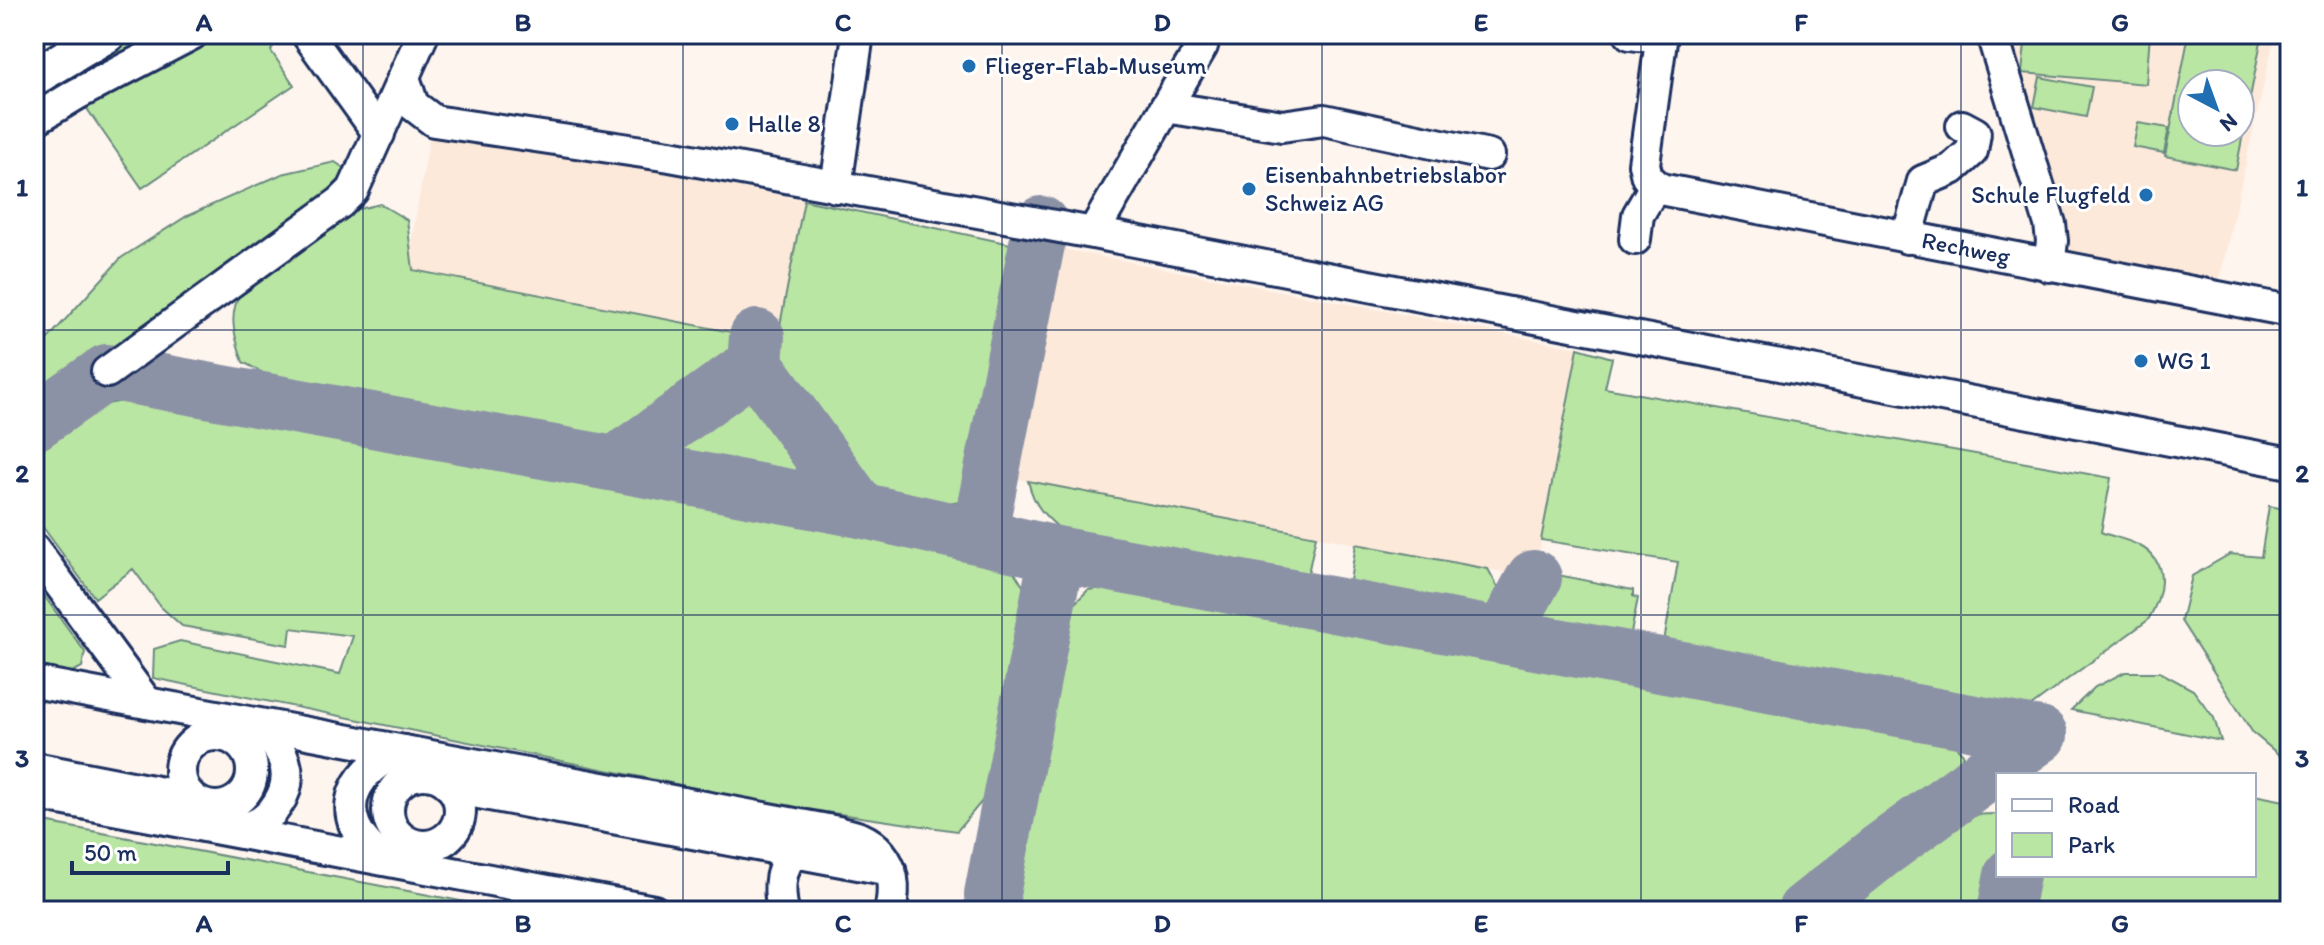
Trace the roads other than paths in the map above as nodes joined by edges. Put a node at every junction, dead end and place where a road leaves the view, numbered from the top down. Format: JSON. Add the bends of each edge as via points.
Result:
{"nodes":[{"id":1,"x":65,"y":34,"type":"edge"},
{"id":2,"x":107,"y":34,"type":"edge"},
{"id":3,"x":192,"y":34,"type":"edge"},
{"id":4,"x":307,"y":34,"type":"edge"},
{"id":5,"x":423,"y":34,"type":"edge"},
{"id":6,"x":858,"y":34,"type":"edge"},
{"id":7,"x":1205,"y":34,"type":"edge"},
{"id":8,"x":1630,"y":34,"type":"edge"},
{"id":9,"x":1992,"y":34,"type":"edge"},
{"id":10,"x":1662,"y":36,"type":"edge"},
{"id":11,"x":34,"y":55,"type":"edge"},
{"id":12,"x":34,"y":77,"type":"edge"},
{"id":13,"x":404,"y":77,"type":"junction"},
{"id":14,"x":1166,"y":107,"type":"junction"},
{"id":15,"x":34,"y":120,"type":"edge"},
{"id":16,"x":1962,"y":126,"type":"dead end"},
{"id":17,"x":379,"y":134,"type":"junction"},
{"id":18,"x":1489,"y":155,"type":"dead end"},
{"id":19,"x":1651,"y":182,"type":"junction"},
{"id":20,"x":836,"y":187,"type":"junction"},
{"id":21,"x":1093,"y":233,"type":"junction"},
{"id":22,"x":1907,"y":238,"type":"junction"},
{"id":23,"x":1635,"y":239,"type":"dead end"},
{"id":24,"x":2049,"y":266,"type":"junction"},
{"id":25,"x":2289,"y":305,"type":"edge"},
{"id":26,"x":107,"y":372,"type":"dead end"},
{"id":27,"x":2290,"y":463,"type":"edge"},
{"id":28,"x":34,"y":549,"type":"edge"},
{"id":29,"x":34,"y":682,"type":"edge"},
{"id":30,"x":147,"y":703,"type":"junction"},
{"id":31,"x":200,"y":713,"type":"junction"},
{"id":32,"x":257,"y":724,"type":"junction"},
{"id":33,"x":229,"y":737,"type":"junction"},
{"id":34,"x":404,"y":751,"type":"junction"},
{"id":35,"x":34,"y":768,"type":"edge"},
{"id":36,"x":459,"y":775,"type":"junction"},
{"id":37,"x":34,"y":794,"type":"edge"},
{"id":38,"x":201,"y":814,"type":"junction"},
{"id":39,"x":838,"y":832,"type":"junction"},
{"id":40,"x":409,"y":844,"type":"junction"},
{"id":41,"x":793,"y":851,"type":"junction"},
{"id":42,"x":384,"y":860,"type":"junction"},
{"id":43,"x":890,"y":870,"type":"junction"},
{"id":44,"x":447,"y":872,"type":"junction"},
{"id":45,"x":654,"y":911,"type":"edge"},
{"id":46,"x":783,"y":911,"type":"edge"},
{"id":47,"x":890,"y":911,"type":"edge"}],
"edges":[{"from":1,"to":11,"type":"main road"},
{"from":2,"to":12,"type":"main road"},
{"from":3,"to":15,"type":"street"},
{"from":4,"to":17,"type":"street"},
{"from":5,"to":13,"type":"street"},
{"from":6,"to":20,"type":"street"},
{"from":7,"to":14,"type":"street"},
{"from":8,"to":10,"type":"street"},
{"from":9,"to":24,"type":"street","via":[[2050,224]]},
{"from":10,"to":19,"type":"street","via":[[1645,155]]},
{"from":13,"to":17,"type":"street"},
{"from":13,"to":20,"type":"street","via":[[413,105],[434,121]]},
{"from":14,"to":18,"type":"street","via":[[1282,126],[1324,120]]},
{"from":14,"to":21,"type":"street"},
{"from":16,"to":22,"type":"street","via":[[1975,133],[1972,151],[1952,169],[1923,181]]},
{"from":17,"to":26,"type":"street","via":[[361,177],[341,202]]},
{"from":19,"to":22,"type":"street","name":"Rechweg","via":[[1665,191]]},
{"from":19,"to":23,"type":"street"},
{"from":20,"to":21,"type":"street"},
{"from":21,"to":27,"type":"street"},
{"from":22,"to":24,"type":"street","name":"Rechweg"},
{"from":24,"to":25,"type":"street","name":"Rechweg"},
{"from":28,"to":30,"type":"street"},
{"from":29,"to":30,"type":"street"},
{"from":30,"to":31,"type":"street"},
{"from":31,"to":32,"type":"street"},
{"from":31,"to":33,"type":"street"},
{"from":32,"to":34,"type":"street"},
{"from":32,"to":38,"type":"street","via":[[282,753],[288,773],[284,795],[254,826]]},
{"from":33,"to":38,"type":"street","via":[[248,753],[252,778],[242,797]]},
{"from":33,"to":38,"type":"street","via":[[204,737],[185,753],[180,777]]},
{"from":34,"to":36,"type":"street"},
{"from":34,"to":42,"type":"street","via":[[370,766],[351,805],[366,845]]},
{"from":35,"to":38,"type":"street"},
{"from":36,"to":39,"type":"street"},
{"from":36,"to":40,"type":"street","via":[[460,817],[450,836],[431,846]]},
{"from":36,"to":40,"type":"street","via":[[412,776],[393,792],[388,816]]},
{"from":36,"to":41,"type":"street"},
{"from":37,"to":38,"type":"street"},
{"from":38,"to":42,"type":"street"},
{"from":39,"to":41,"type":"street","via":[[820,834]]},
{"from":39,"to":43,"type":"street","via":[[873,844]]},
{"from":40,"to":44,"type":"street"},
{"from":41,"to":43,"type":"street"},
{"from":41,"to":46,"type":"street","via":[[781,872],[778,892]]},
{"from":42,"to":44,"type":"street"},
{"from":43,"to":47,"type":"street"},
{"from":44,"to":45,"type":"street"}]}
